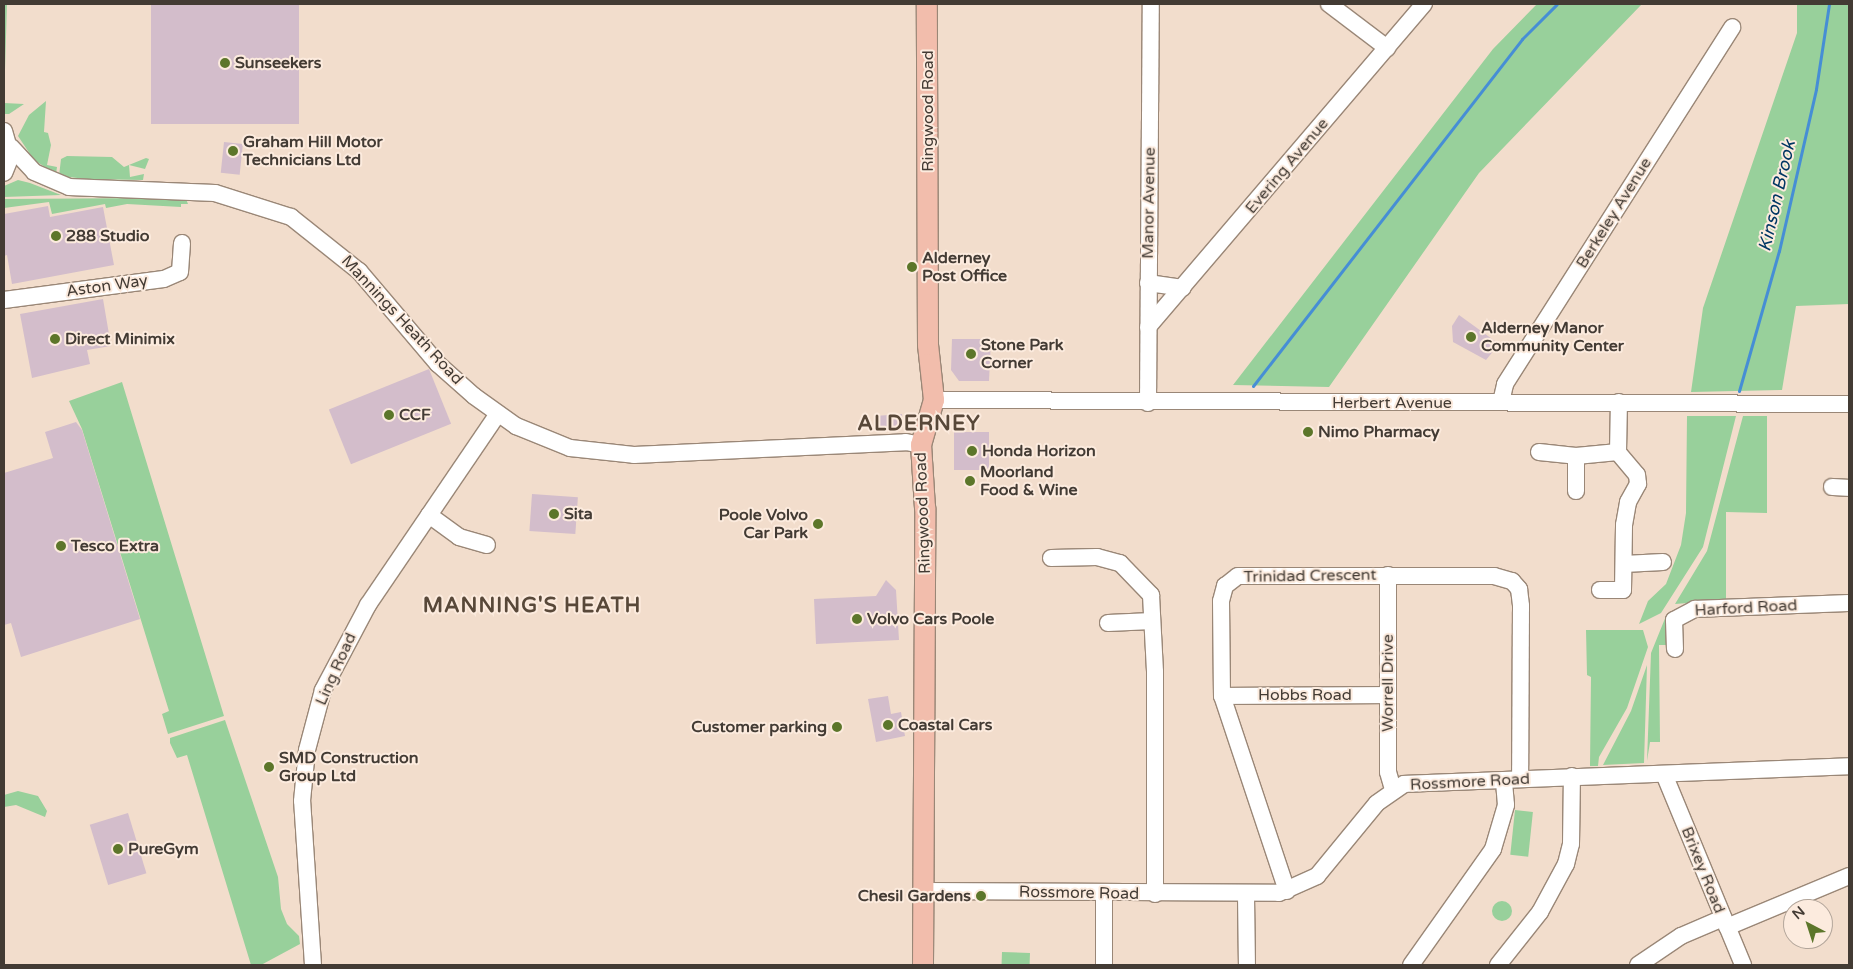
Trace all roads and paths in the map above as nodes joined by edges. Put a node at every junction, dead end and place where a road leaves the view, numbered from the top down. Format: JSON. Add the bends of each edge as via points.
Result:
{"nodes":[{"id":1,"x":928,"y":4,"type":"edge"},
{"id":2,"x":1151,"y":4,"type":"edge"},
{"id":3,"x":1329,"y":4,"type":"edge"},
{"id":4,"x":1424,"y":4,"type":"edge"},
{"id":5,"x":1732,"y":27,"type":"dead end"},
{"id":6,"x":1386,"y":48,"type":"junction"},
{"id":7,"x":4,"y":131,"type":"edge"},
{"id":8,"x":11,"y":147,"type":"junction"},
{"id":9,"x":34,"y":172,"type":"junction"},
{"id":10,"x":4,"y":174,"type":"edge"},
{"id":11,"x":182,"y":242,"type":"dead end"},
{"id":12,"x":1148,"y":283,"type":"junction"},
{"id":13,"x":1183,"y":288,"type":"junction"},
{"id":14,"x":4,"y":300,"type":"edge"},
{"id":15,"x":1148,"y":326,"type":"junction"},
{"id":16,"x":934,"y":400,"type":"junction"},
{"id":17,"x":1501,"y":402,"type":"junction"},
{"id":18,"x":1619,"y":402,"type":"junction"},
{"id":19,"x":1148,"y":403,"type":"junction"},
{"id":20,"x":1849,"y":404,"type":"edge"},
{"id":21,"x":498,"y":414,"type":"junction"},
{"id":22,"x":921,"y":445,"type":"junction"},
{"id":23,"x":1539,"y":452,"type":"dead end"},
{"id":24,"x":1618,"y":452,"type":"junction"},
{"id":25,"x":1576,"y":456,"type":"junction"},
{"id":26,"x":1832,"y":487,"type":"dead end"},
{"id":27,"x":1849,"y":488,"type":"edge"},
{"id":28,"x":1576,"y":491,"type":"dead end"},
{"id":29,"x":429,"y":516,"type":"junction"},
{"id":30,"x":487,"y":546,"type":"dead end"},
{"id":31,"x":1050,"y":558,"type":"dead end"},
{"id":32,"x":1663,"y":562,"type":"dead end"},
{"id":33,"x":1624,"y":564,"type":"junction"},
{"id":34,"x":1388,"y":576,"type":"junction"},
{"id":35,"x":1600,"y":590,"type":"dead end"},
{"id":36,"x":1849,"y":603,"type":"edge"},
{"id":37,"x":1152,"y":621,"type":"junction"},
{"id":38,"x":1108,"y":623,"type":"dead end"},
{"id":39,"x":1675,"y":649,"type":"dead end"},
{"id":40,"x":1388,"y":695,"type":"junction"},
{"id":41,"x":1222,"y":696,"type":"junction"},
{"id":42,"x":1849,"y":766,"type":"edge"},
{"id":43,"x":1664,"y":774,"type":"junction"},
{"id":44,"x":1572,"y":776,"type":"junction"},
{"id":45,"x":1512,"y":780,"type":"junction"},
{"id":46,"x":1393,"y":789,"type":"junction"},
{"id":47,"x":1849,"y":876,"type":"edge"},
{"id":48,"x":924,"y":891,"type":"junction"},
{"id":49,"x":1287,"y":891,"type":"junction"},
{"id":50,"x":1104,"y":892,"type":"junction"},
{"id":51,"x":1155,"y":894,"type":"junction"},
{"id":52,"x":1246,"y":896,"type":"junction"},
{"id":53,"x":1725,"y":923,"type":"junction"},
{"id":54,"x":313,"y":965,"type":"edge"},
{"id":55,"x":923,"y":965,"type":"edge"},
{"id":56,"x":1104,"y":965,"type":"edge"},
{"id":57,"x":1247,"y":965,"type":"edge"},
{"id":58,"x":1411,"y":965,"type":"edge"},
{"id":59,"x":1498,"y":965,"type":"edge"},
{"id":60,"x":1638,"y":965,"type":"edge"},
{"id":61,"x":1743,"y":965,"type":"edge"}],
"edges":[{"from":1,"to":16,"type":"main road","name":"Ringwood Road","via":[[928,345]]},
{"from":2,"to":12,"type":"street","name":"Manor Avenue"},
{"from":3,"to":6,"type":"street"},
{"from":4,"to":6,"type":"street","name":"Evering Avenue"},
{"from":5,"to":17,"type":"street","name":"Berkeley Avenue","via":[[1505,384]]},
{"from":6,"to":13,"type":"street","name":"Evering Avenue"},
{"from":7,"to":8,"type":"street","name":"Mannings Heath Road"},
{"from":8,"to":9,"type":"street","name":"Mannings Heath Road"},
{"from":8,"to":10,"type":"street"},
{"from":9,"to":10,"type":"street","name":"Mannings Heath Road"},
{"from":9,"to":21,"type":"street","name":"Mannings Heath Road","via":[[69,187],[216,193],[292,216],[336,249],[438,364]]},
{"from":11,"to":14,"type":"street","name":"Aston Way","via":[[180,272],[164,279]]},
{"from":12,"to":13,"type":"street"},
{"from":12,"to":15,"type":"street","name":"Manor Avenue"},
{"from":13,"to":15,"type":"street","name":"Evering Avenue"},
{"from":15,"to":19,"type":"street","name":"Manor Avenue"},
{"from":16,"to":19,"type":"street","name":"Herbert Avenue"},
{"from":16,"to":22,"type":"main road","name":"Ringwood Road"},
{"from":17,"to":18,"type":"street","name":"Herbert Avenue"},
{"from":17,"to":19,"type":"street","name":"Herbert Avenue"},
{"from":18,"to":20,"type":"street","name":"Herbert Avenue"},
{"from":18,"to":24,"type":"street"},
{"from":21,"to":22,"type":"street","name":"Mannings Heath Road","via":[[536,436],[570,448],[609,455],[906,442]]},
{"from":21,"to":29,"type":"street","name":"Ling Road"},
{"from":22,"to":48,"type":"main road","name":"Ringwood Road","via":[[925,508]]},
{"from":23,"to":25,"type":"street"},
{"from":24,"to":25,"type":"street"},
{"from":24,"to":33,"type":"street","via":[[1637,475],[1638,484],[1628,502]]},
{"from":25,"to":28,"type":"street"},
{"from":26,"to":27,"type":"street"},
{"from":29,"to":30,"type":"street","via":[[459,537]]},
{"from":29,"to":54,"type":"street","name":"Ling Road","via":[[347,638],[318,708],[303,778],[301,824]]},
{"from":31,"to":37,"type":"street","via":[[1097,556],[1120,563],[1147,586]]},
{"from":32,"to":33,"type":"street"},
{"from":33,"to":35,"type":"street","via":[[1623,590]]},
{"from":34,"to":40,"type":"street","name":"Worrell Drive"},
{"from":34,"to":41,"type":"street","name":"Trinidad Crescent","via":[[1253,574],[1233,578],[1225,586],[1221,601]]},
{"from":34,"to":45,"type":"street","name":"Trinidad Crescent","via":[[1494,576],[1507,577],[1516,584],[1521,606]]},
{"from":36,"to":39,"type":"street","name":"Harford Road","via":[[1696,608],[1674,620]]},
{"from":37,"to":38,"type":"street"},
{"from":37,"to":51,"type":"street"},
{"from":40,"to":41,"type":"street","name":"Hobbs Road"},
{"from":40,"to":46,"type":"street","name":"Worrell Drive","via":[[1388,772]]},
{"from":41,"to":49,"type":"street","name":"Trinidad Crescent"},
{"from":42,"to":43,"type":"street","name":"Rossmore Road"},
{"from":43,"to":44,"type":"street","name":"Rossmore Road"},
{"from":43,"to":53,"type":"street","name":"Brixey Road"},
{"from":44,"to":45,"type":"street","name":"Rossmore Road"},
{"from":44,"to":59,"type":"street","via":[[1571,844],[1566,864],[1540,912]]},
{"from":45,"to":46,"type":"street","name":"Rossmore Road","via":[[1404,784]]},
{"from":45,"to":58,"type":"street","via":[[1493,849]]},
{"from":46,"to":49,"type":"street","name":"Rossmore Road","via":[[1377,803],[1323,870]]},
{"from":47,"to":53,"type":"street"},
{"from":48,"to":50,"type":"street","name":"Rossmore Road"},
{"from":48,"to":55,"type":"main road","name":"Ringwood Road"},
{"from":49,"to":52,"type":"street","name":"Rossmore Road"},
{"from":50,"to":51,"type":"street","name":"Rossmore Road"},
{"from":50,"to":56,"type":"street"},
{"from":51,"to":52,"type":"street","name":"Rossmore Road"},
{"from":52,"to":57,"type":"street"},
{"from":53,"to":60,"type":"street","via":[[1674,940]]},
{"from":53,"to":61,"type":"street","name":"Brixey Road"}]}
